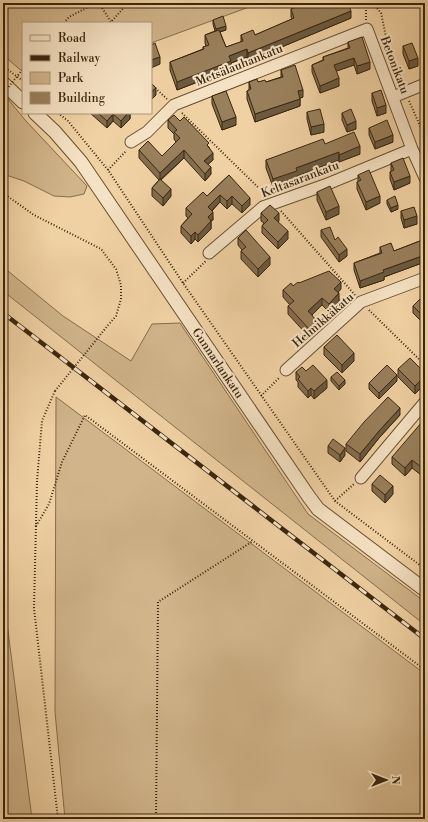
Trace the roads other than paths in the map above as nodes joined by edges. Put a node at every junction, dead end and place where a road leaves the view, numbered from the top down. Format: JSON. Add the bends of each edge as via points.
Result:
{"nodes":[{"id":1,"x":367,"y":29,"type":"joint"},
{"id":2,"x":3,"y":83,"type":"edge"},
{"id":3,"x":425,"y":84,"type":"edge"},
{"id":4,"x":393,"y":97,"type":"junction"},
{"id":5,"x":22,"y":101,"type":"edge"},
{"id":6,"x":36,"y":114,"type":"edge"},
{"id":7,"x":131,"y":142,"type":"road end"},
{"id":8,"x":412,"y":149,"type":"junction"},
{"id":9,"x":425,"y":178,"type":"edge"},
{"id":10,"x":209,"y":253,"type":"road end"},
{"id":11,"x":425,"y":278,"type":"edge"},
{"id":12,"x":286,"y":370,"type":"road end"},
{"id":13,"x":425,"y":402,"type":"edge"},
{"id":14,"x":361,"y":478,"type":"road end"},
{"id":15,"x":425,"y":590,"type":"edge"}],
"edges":[{"from":1,"to":4,"type":"street","name":"Betonikatu"},
{"from":1,"to":7,"type":"street","name":"Metsälauhankatu","via":[[174,105],[147,132]]},
{"from":2,"to":5,"type":"street"},
{"from":3,"to":4,"type":"street"},
{"from":4,"to":8,"type":"street","name":"Betonikatu"},
{"from":6,"to":15,"type":"street","name":"Gunnarlankatu","via":[[56,132],[81,162],[309,497],[318,508]]},
{"from":8,"to":9,"type":"street","name":"Betonikatu"},
{"from":8,"to":10,"type":"street","name":"Keltasarankatu","via":[[263,207]]},
{"from":11,"to":12,"type":"street","name":"Helmikkäkatu","via":[[361,302]]},
{"from":13,"to":14,"type":"street"}]}
